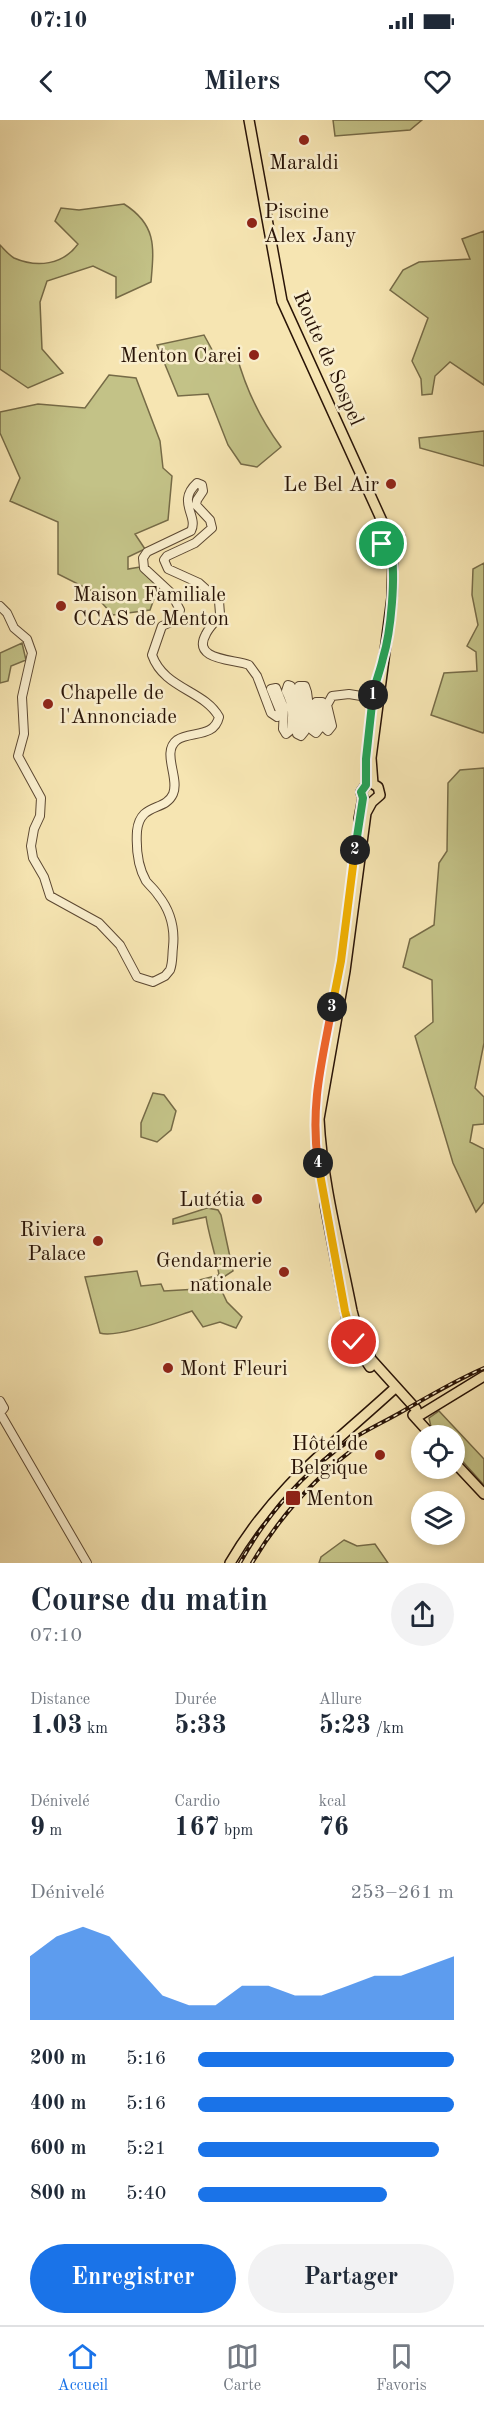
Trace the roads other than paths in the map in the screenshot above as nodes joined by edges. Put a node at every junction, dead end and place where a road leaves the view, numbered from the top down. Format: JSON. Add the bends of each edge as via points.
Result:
{"nodes":[{"id":1,"x":249,"y":120,"type":"edge"},
{"id":2,"x":0,"y":606,"type":"edge"},
{"id":3,"x":383,"y":661,"type":"junction"},
{"id":4,"x":373,"y":698,"type":"junction"},
{"id":5,"x":370,"y":784,"type":"junction"},
{"id":6,"x":367,"y":800,"type":"junction"},
{"id":7,"x":358,"y":1335,"type":"junction"},
{"id":8,"x":369,"y":1348,"type":"junction"},
{"id":9,"x":358,"y":1349,"type":"junction"},
{"id":10,"x":484,"y":1376,"type":"edge"},
{"id":11,"x":393,"y":1390,"type":"junction"},
{"id":12,"x":0,"y":1401,"type":"edge"},
{"id":13,"x":0,"y":1413,"type":"edge"},
{"id":14,"x":417,"y":1417,"type":"junction"},
{"id":15,"x":423,"y":1425,"type":"edge"},
{"id":16,"x":465,"y":1474,"type":"edge"},
{"id":17,"x":484,"y":1494,"type":"edge"},
{"id":18,"x":87,"y":1563,"type":"edge"},
{"id":19,"x":230,"y":1563,"type":"edge"}],
"edges":[{"from":1,"to":3,"type":"main road","name":"Route de Sospel","via":[[282,301],[387,532],[396,533],[400,540],[399,546],[391,550],[392,598]]},
{"from":2,"to":4,"type":"street","via":[[14,628],[27,639],[32,653],[22,697],[24,734],[18,756],[41,798],[40,816],[32,837],[33,858],[50,896],[99,923],[120,945],[137,977],[153,982],[170,970],[174,930],[166,908],[143,875],[138,854],[139,821],[173,794],[174,744],[206,732],[219,717],[166,676],[152,655],[159,630],[177,620],[180,610],[171,593],[144,568],[143,558],[147,552],[191,531],[193,521],[187,507],[196,483],[202,485],[203,491],[196,505],[212,528],[195,543],[164,560],[168,569],[200,583],[219,601],[220,614],[206,634],[205,651],[216,658],[249,665],[271,713],[278,717],[280,711],[271,693],[276,688],[284,708],[286,734],[291,730],[293,713],[288,686],[299,708],[296,730],[301,736],[305,731],[305,709],[299,686],[305,686],[312,730],[316,733],[316,702],[321,702],[328,731],[332,726],[327,705],[332,696]]},
{"from":3,"to":4,"type":"main road","via":[[378,668]]},
{"from":3,"to":5,"type":"main road"},
{"from":4,"to":5,"type":"main road","via":[[366,759]]},
{"from":5,"to":6,"type":"main road","via":[[361,792]]},
{"from":5,"to":6,"type":"main road","via":[[380,793],[377,800]]},
{"from":6,"to":7,"type":"main road","via":[[314,1119],[322,1187],[347,1319]]},
{"from":7,"to":8,"type":"main road","via":[[370,1336]]},
{"from":7,"to":9,"type":"main road","via":[[354,1342]]},
{"from":8,"to":9,"type":"main road"},
{"from":8,"to":11,"type":"main road","via":[[370,1358]]},
{"from":9,"to":11,"type":"main road","via":[[373,1372]]},
{"from":10,"to":14,"type":"main road"},
{"from":11,"to":14,"type":"main road","via":[[416,1409]]},
{"from":11,"to":19,"type":"main road","via":[[330,1444],[268,1506]]},
{"from":12,"to":13,"type":"street","via":[[4,1408]]},
{"from":13,"to":18,"type":"street"},
{"from":14,"to":15,"type":"main road"},
{"from":16,"to":17,"type":"main road"}]}
